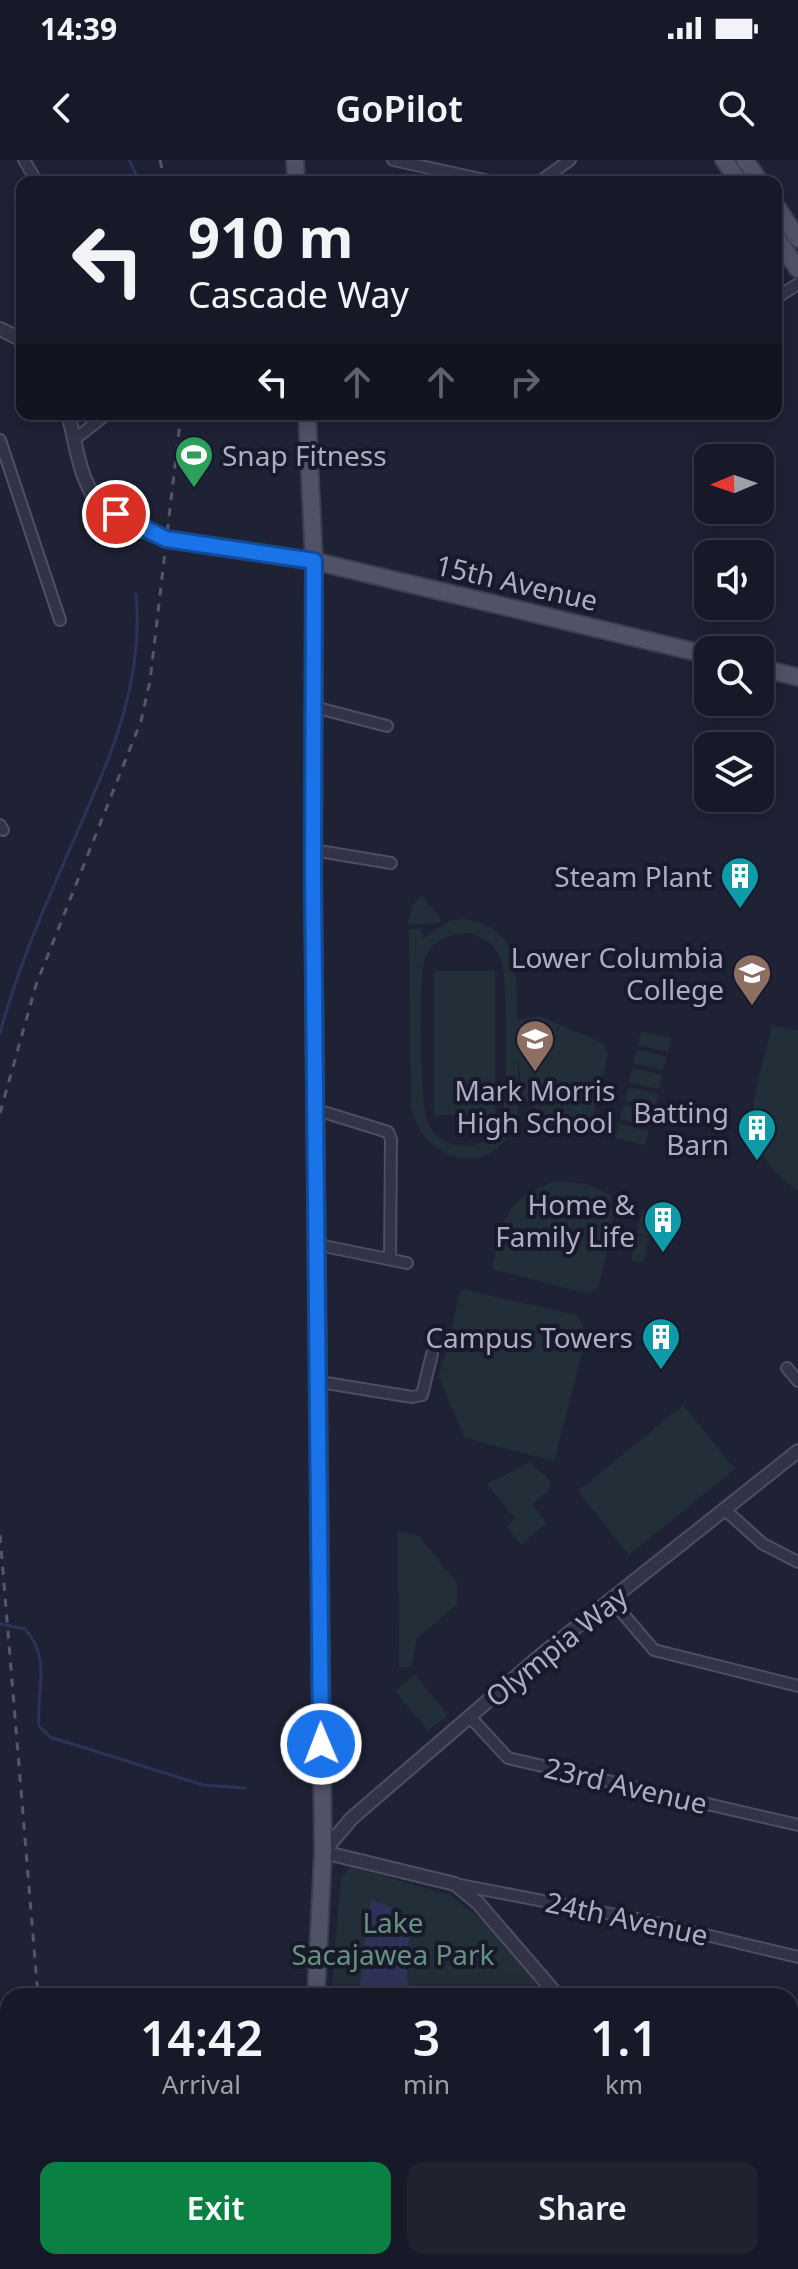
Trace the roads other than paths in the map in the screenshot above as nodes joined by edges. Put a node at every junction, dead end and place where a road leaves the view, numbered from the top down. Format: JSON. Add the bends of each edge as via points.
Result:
{"nodes":[{"id":1,"x":393,"y":160,"type":"edge"},
{"id":2,"x":570,"y":160,"type":"edge"},
{"id":3,"x":466,"y":176,"type":"edge"},
{"id":4,"x":547,"y":176,"type":"edge"},
{"id":5,"x":782,"y":215,"type":"edge"},
{"id":6,"x":798,"y":239,"type":"edge"},
{"id":7,"x":782,"y":246,"type":"edge"},
{"id":8,"x":798,"y":269,"type":"edge"},
{"id":9,"x":70,"y":420,"type":"edge"},
{"id":10,"x":99,"y":420,"type":"edge"},
{"id":11,"x":307,"y":420,"type":"edge"},
{"id":12,"x":75,"y":439,"type":"junction"},
{"id":13,"x":0,"y":440,"type":"edge"},
{"id":14,"x":314,"y":561,"type":"junction"},
{"id":15,"x":60,"y":620,"type":"dead end"},
{"id":16,"x":694,"y":652,"type":"edge"},
{"id":17,"x":774,"y":671,"type":"edge"},
{"id":18,"x":798,"y":677,"type":"edge"},
{"id":19,"x":314,"y":707,"type":"junction"},
{"id":20,"x":387,"y":726,"type":"dead end"},
{"id":21,"x":313,"y":850,"type":"junction"},
{"id":22,"x":391,"y":863,"type":"dead end"},
{"id":23,"x":317,"y":1110,"type":"junction"},
{"id":24,"x":319,"y":1245,"type":"junction"},
{"id":25,"x":390,"y":1259,"type":"junction"},
{"id":26,"x":407,"y":1263,"type":"dead end"},
{"id":27,"x":432,"y":1354,"type":"dead end"},
{"id":28,"x":787,"y":1368,"type":"dead end"},
{"id":29,"x":798,"y":1381,"type":"edge"},
{"id":30,"x":320,"y":1382,"type":"junction"},
{"id":31,"x":798,"y":1451,"type":"edge"},
{"id":32,"x":724,"y":1509,"type":"junction"},
{"id":33,"x":798,"y":1562,"type":"edge"},
{"id":34,"x":612,"y":1601,"type":"junction"},
{"id":35,"x":798,"y":1686,"type":"edge"},
{"id":36,"x":470,"y":1717,"type":"junction"},
{"id":37,"x":798,"y":1825,"type":"edge"},
{"id":38,"x":323,"y":1852,"type":"junction"},
{"id":39,"x":455,"y":1884,"type":"junction"},
{"id":40,"x":798,"y":1957,"type":"edge"},
{"id":41,"x":316,"y":1988,"type":"edge"},
{"id":42,"x":551,"y":1988,"type":"edge"}],
"edges":[{"from":1,"to":3,"type":"street"},
{"from":2,"to":4,"type":"street"},
{"from":5,"to":6,"type":"main road"},
{"from":7,"to":8,"type":"main road"},
{"from":9,"to":12,"type":"street"},
{"from":10,"to":12,"type":"street"},
{"from":11,"to":14,"type":"main road"},
{"from":12,"to":14,"type":"street","via":[[82,471],[101,505],[130,524],[166,539]]},
{"from":13,"to":15,"type":"street"},
{"from":14,"to":16,"type":"main road","name":"15th Avenue"},
{"from":14,"to":19,"type":"main road"},
{"from":17,"to":18,"type":"main road"},
{"from":19,"to":20,"type":"street"},
{"from":19,"to":21,"type":"main road"},
{"from":21,"to":22,"type":"street"},
{"from":21,"to":23,"type":"main road"},
{"from":23,"to":24,"type":"main road"},
{"from":23,"to":25,"type":"street","via":[[382,1128],[391,1139]]},
{"from":24,"to":25,"type":"street"},
{"from":24,"to":30,"type":"main road"},
{"from":25,"to":26,"type":"street"},
{"from":27,"to":30,"type":"street","via":[[422,1395]]},
{"from":28,"to":29,"type":"street"},
{"from":30,"to":38,"type":"main road"},
{"from":31,"to":32,"type":"street","name":"Olympia Way"},
{"from":32,"to":33,"type":"street","via":[[767,1547]]},
{"from":32,"to":34,"type":"street","name":"Olympia Way"},
{"from":34,"to":35,"type":"street","via":[[654,1650]]},
{"from":34,"to":36,"type":"street","name":"Olympia Way"},
{"from":36,"to":37,"type":"street","name":"23rd Avenue","via":[[508,1758]]},
{"from":36,"to":38,"type":"street","name":"Olympia Way","via":[[352,1818]]},
{"from":38,"to":39,"type":"street"},
{"from":38,"to":41,"type":"main road"},
{"from":39,"to":40,"type":"street","name":"24th Avenue"},
{"from":39,"to":42,"type":"street"}]}
